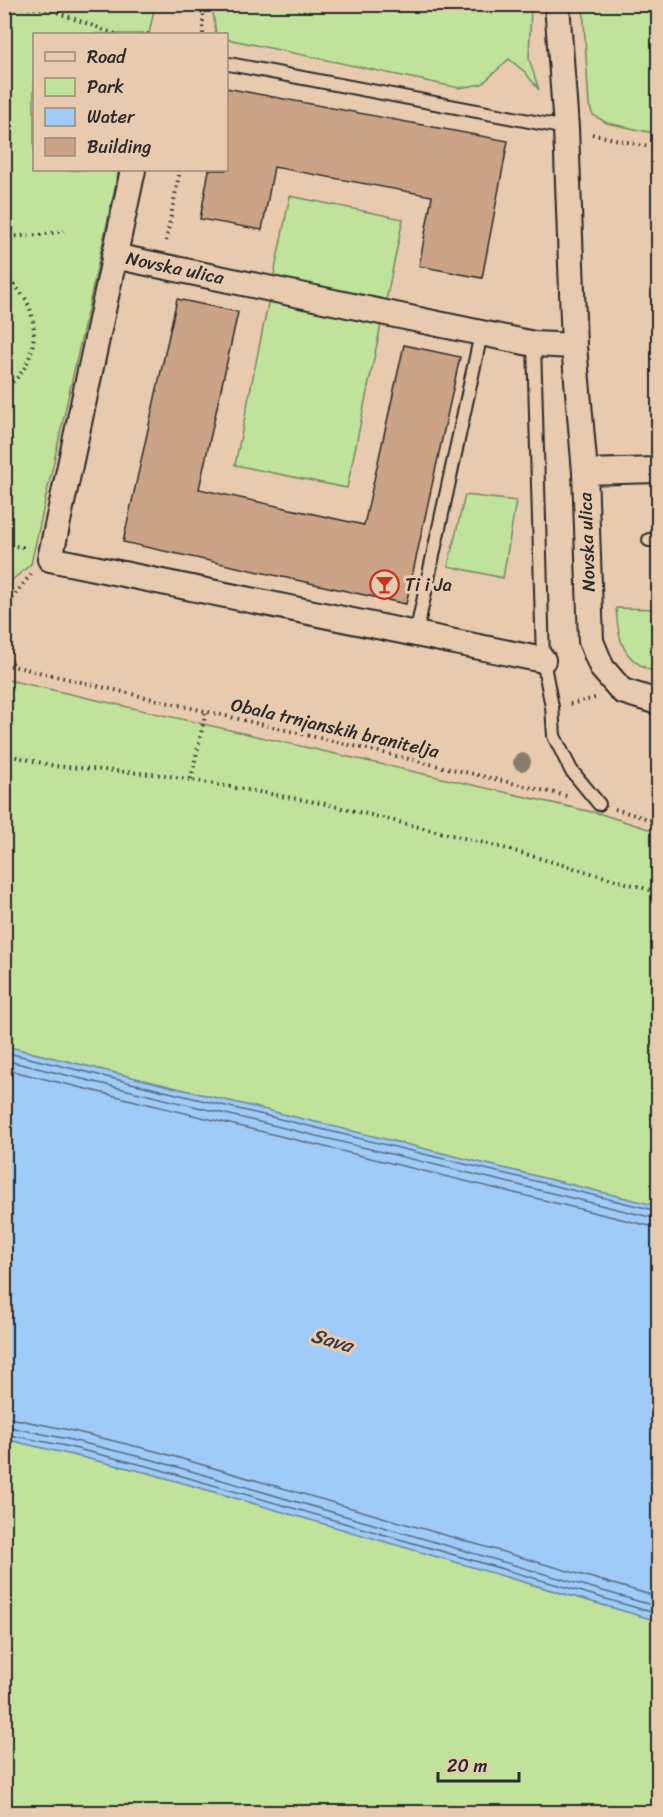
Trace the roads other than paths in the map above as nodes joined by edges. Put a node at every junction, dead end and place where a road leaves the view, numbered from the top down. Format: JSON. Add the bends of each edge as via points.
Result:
{"nodes":[{"id":1,"x":557,"y":4,"type":"edge"},
{"id":2,"x":229,"y":64,"type":"dead end"},
{"id":3,"x":566,"y":128,"type":"junction"},
{"id":4,"x":133,"y":171,"type":"edge"},
{"id":5,"x":114,"y":256,"type":"junction"},
{"id":6,"x":482,"y":334,"type":"junction"},
{"id":7,"x":534,"y":344,"type":"junction"},
{"id":8,"x":574,"y":346,"type":"junction"},
{"id":9,"x":658,"y":470,"type":"edge"},
{"id":10,"x":585,"y":472,"type":"junction"},
{"id":11,"x":416,"y":634,"type":"junction"},
{"id":12,"x":543,"y":660,"type":"junction"},
{"id":13,"x":658,"y":702,"type":"edge"},
{"id":14,"x":599,"y":804,"type":"road end"}],
"edges":[{"from":1,"to":3,"type":"street","name":"Novska ulica"},
{"from":2,"to":3,"type":"lane"},
{"from":3,"to":8,"type":"street","name":"Novska ulica"},
{"from":4,"to":5,"type":"street","name":"Novska ulica"},
{"from":5,"to":6,"type":"street","name":"Novska ulica"},
{"from":5,"to":11,"type":"street","name":"Novska ulica","via":[[50,559]]},
{"from":6,"to":7,"type":"street","name":"Novska ulica"},
{"from":6,"to":11,"type":"lane"},
{"from":7,"to":8,"type":"street","name":"Novska ulica"},
{"from":7,"to":12,"type":"lane"},
{"from":8,"to":10,"type":"street","name":"Novska ulica"},
{"from":9,"to":10,"type":"street"},
{"from":10,"to":13,"type":"street","name":"Novska ulica","via":[[591,641],[602,668],[622,691]]},
{"from":11,"to":12,"type":"street"},
{"from":12,"to":14,"type":"lane","via":[[554,736],[571,770]]}]}
